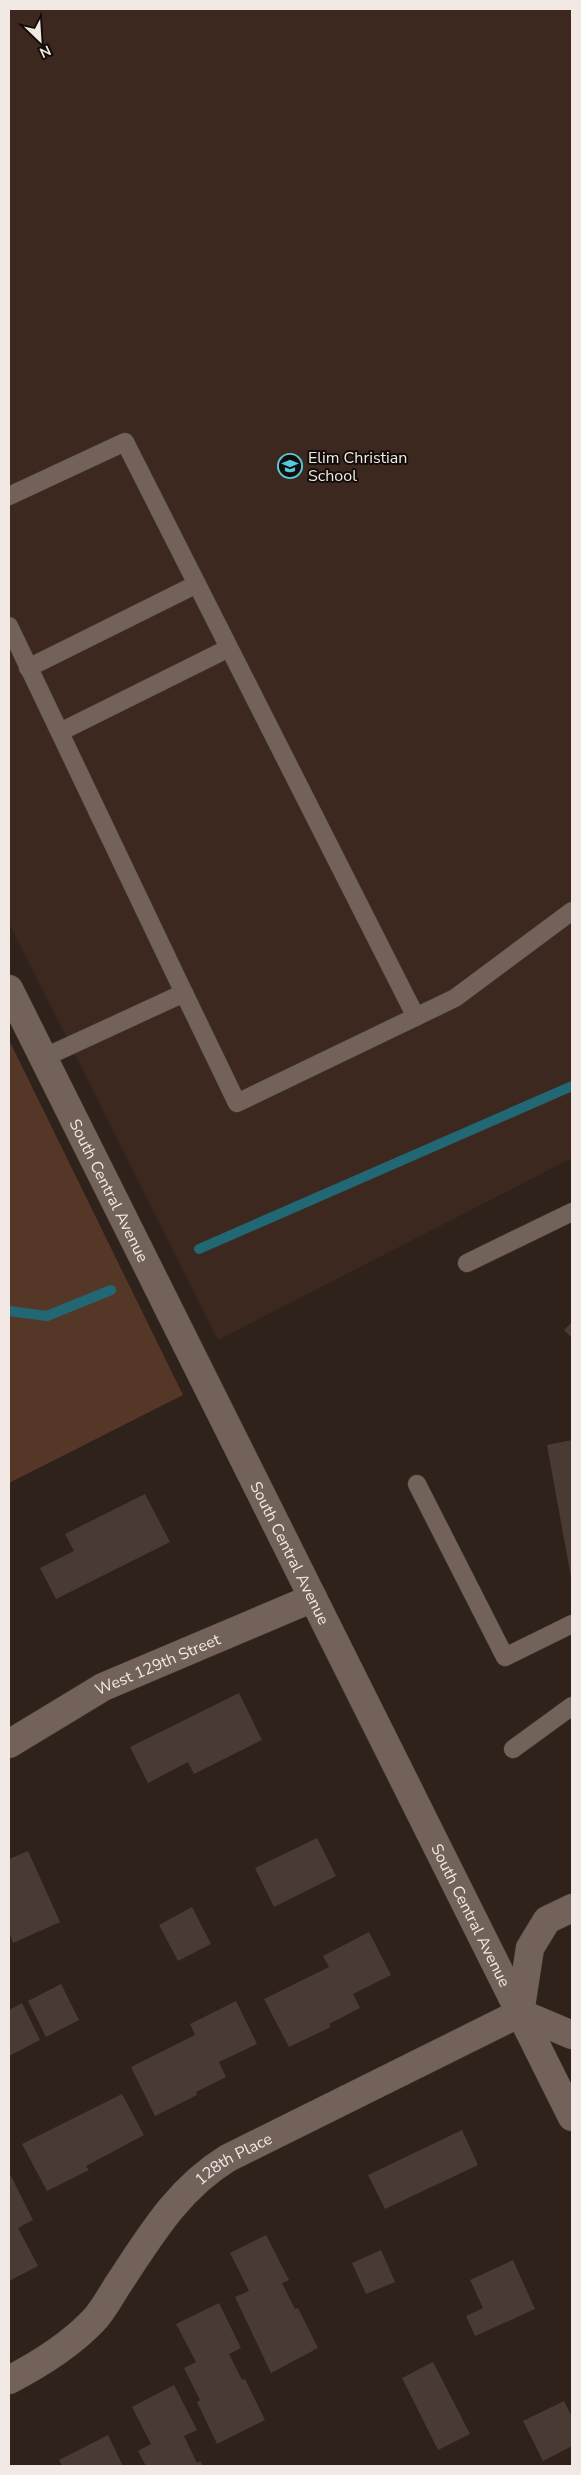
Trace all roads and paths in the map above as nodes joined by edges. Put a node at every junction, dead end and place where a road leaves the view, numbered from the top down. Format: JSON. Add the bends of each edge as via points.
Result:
{"nodes":[{"id":1,"x":9,"y":496,"type":"edge"},
{"id":2,"x":197,"y":584,"type":"junction"},
{"id":3,"x":9,"y":626,"type":"edge"},
{"id":4,"x":229,"y":648,"type":"junction"},
{"id":5,"x":28,"y":668,"type":"junction"},
{"id":6,"x":60,"y":732,"type":"junction"},
{"id":7,"x":572,"y":912,"type":"edge"},
{"id":8,"x":9,"y":988,"type":"edge"},
{"id":9,"x":184,"y":993,"type":"junction"},
{"id":10,"x":416,"y":1017,"type":"junction"},
{"id":11,"x":43,"y":1058,"type":"junction"},
{"id":12,"x":572,"y":1212,"type":"edge"},
{"id":13,"x":467,"y":1263,"type":"dead end"},
{"id":14,"x":417,"y":1484,"type":"dead end"},
{"id":15,"x":313,"y":1598,"type":"junction"},
{"id":16,"x":572,"y":1624,"type":"edge"},
{"id":17,"x":572,"y":1706,"type":"edge"},
{"id":18,"x":9,"y":1744,"type":"edge"},
{"id":19,"x":513,"y":1749,"type":"dead end"},
{"id":20,"x":572,"y":1908,"type":"edge"},
{"id":21,"x":520,"y":2013,"type":"junction"},
{"id":22,"x":572,"y":2035,"type":"edge"},
{"id":23,"x":572,"y":2117,"type":"edge"},
{"id":24,"x":9,"y":2380,"type":"edge"}],
"edges":[{"from":1,"to":2,"type":"lane","via":[[125,442]]},
{"from":2,"to":4,"type":"lane"},
{"from":2,"to":5,"type":"lane"},
{"from":3,"to":5,"type":"lane"},
{"from":4,"to":6,"type":"lane"},
{"from":4,"to":10,"type":"lane"},
{"from":5,"to":6,"type":"lane"},
{"from":6,"to":9,"type":"lane"},
{"from":7,"to":10,"type":"lane","via":[[455,998]]},
{"from":8,"to":11,"type":"street","name":"South Central Avenue"},
{"from":9,"to":10,"type":"lane","via":[[237,1103]]},
{"from":9,"to":11,"type":"lane"},
{"from":11,"to":15,"type":"street","name":"South Central Avenue"},
{"from":12,"to":13,"type":"lane"},
{"from":14,"to":16,"type":"lane","via":[[504,1657]]},
{"from":15,"to":18,"type":"street","name":"West 129th Street","via":[[103,1687]]},
{"from":15,"to":21,"type":"street","name":"South Central Avenue"},
{"from":17,"to":19,"type":"lane"},
{"from":20,"to":21,"type":"street","via":[[547,1920],[530,1948]]},
{"from":21,"to":22,"type":"street"},
{"from":21,"to":23,"type":"street","name":"South Central Avenue"},
{"from":21,"to":24,"type":"street","name":"128th Place","via":[[206,2171],[165,2213],[94,2320],[45,2360]]}]}
